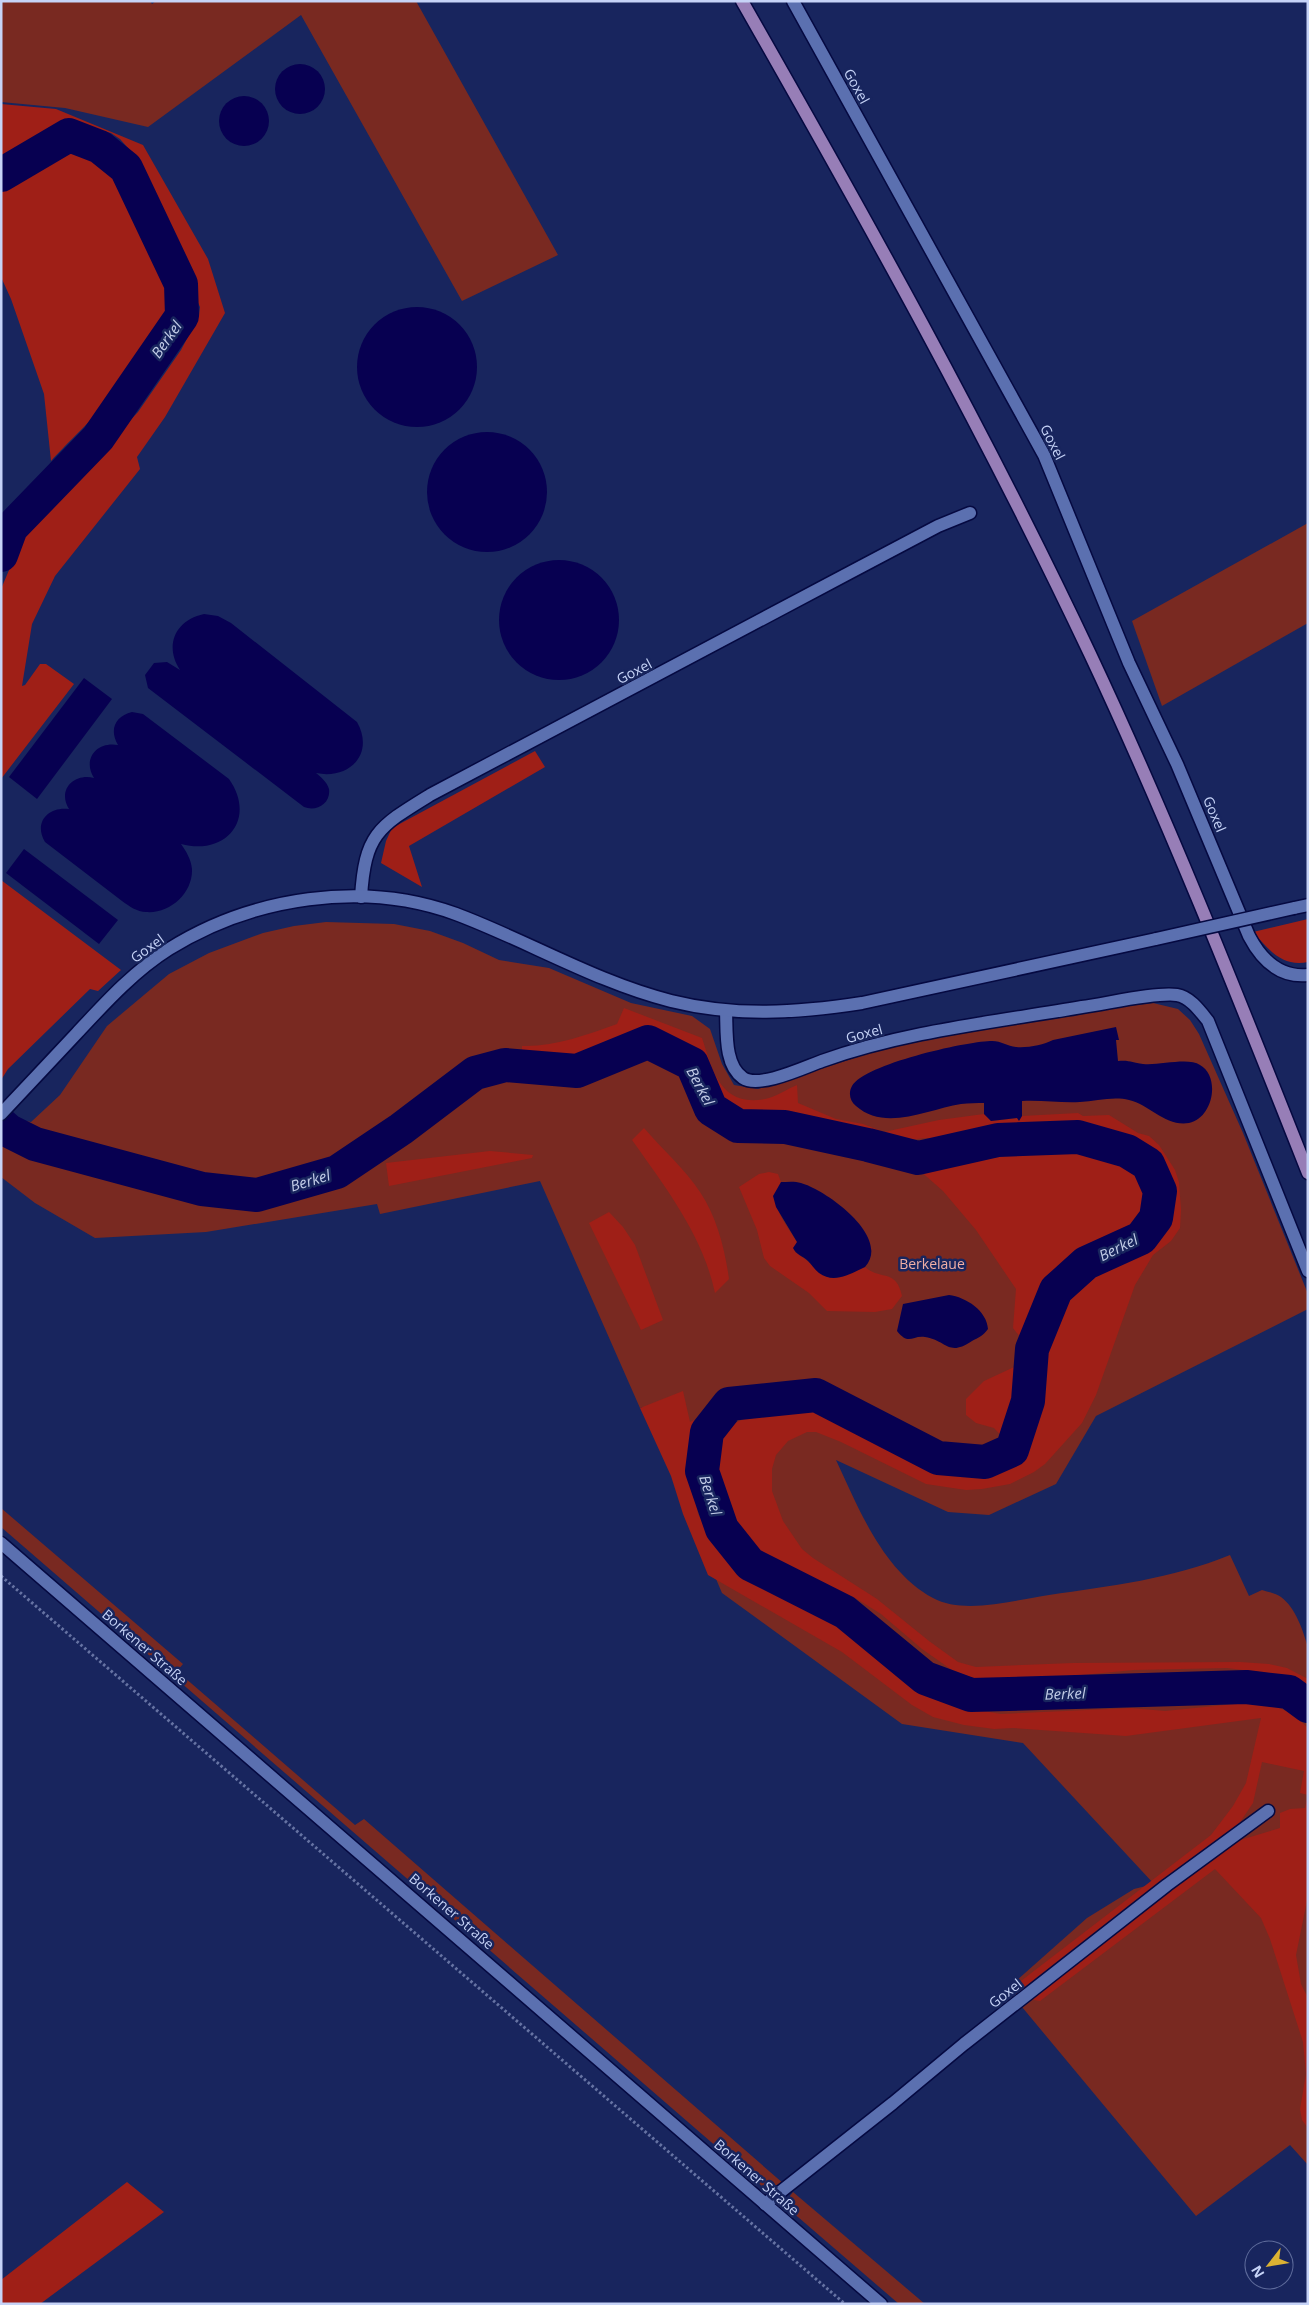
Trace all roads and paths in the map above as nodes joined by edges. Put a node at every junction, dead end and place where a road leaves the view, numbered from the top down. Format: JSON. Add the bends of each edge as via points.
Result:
{"nodes":[{"id":1,"x":742,"y":1,"type":"edge"},
{"id":2,"x":793,"y":1,"type":"edge"},
{"id":3,"x":970,"y":513,"type":"dead end"},
{"id":4,"x":361,"y":897,"type":"junction"},
{"id":5,"x":1308,"y":905,"type":"edge"},
{"id":6,"x":1308,"y":975,"type":"edge"},
{"id":7,"x":726,"y":1011,"type":"junction"},
{"id":8,"x":1,"y":1114,"type":"edge"},
{"id":9,"x":1308,"y":1173,"type":"edge"},
{"id":10,"x":1308,"y":1271,"type":"edge"},
{"id":11,"x":1,"y":1543,"type":"edge"},
{"id":12,"x":1,"y":1576,"type":"edge"},
{"id":13,"x":1268,"y":1811,"type":"dead end"},
{"id":14,"x":765,"y":2204,"type":"junction"},
{"id":15,"x":845,"y":2304,"type":"edge"},
{"id":16,"x":881,"y":2304,"type":"edge"}],
"edges":[{"from":1,"to":9,"type":"main road","via":[[949,373],[1081,634],[1202,908]]},
{"from":2,"to":6,"type":"street","name":"Goxel","via":[[1044,455],[1129,664],[1178,764],[1258,953],[1286,973]]},
{"from":3,"to":4,"type":"street","name":"Goxel","via":[[938,526],[396,816],[374,836],[365,858]]},
{"from":4,"to":7,"type":"street","name":"Goxel","via":[[447,911],[616,983],[669,1000]]},
{"from":4,"to":8,"type":"street","name":"Goxel","via":[[317,899],[266,907],[223,922],[168,950],[131,978]]},
{"from":5,"to":7,"type":"street","name":"Goxel","bridge":true,"via":[[862,1004],[814,1011]]},
{"from":7,"to":10,"type":"street","name":"Goxel","via":[[733,1068],[744,1080],[763,1082],[866,1046],[931,1032],[1178,995],[1196,1006],[1208,1021]]},
{"from":11,"to":14,"type":"street","name":"Borkener Straße"},
{"from":12,"to":15,"type":"path"},
{"from":13,"to":14,"type":"street","name":"Goxel","via":[[1167,1885]]},
{"from":14,"to":16,"type":"street","name":"Borkener Straße"}]}
